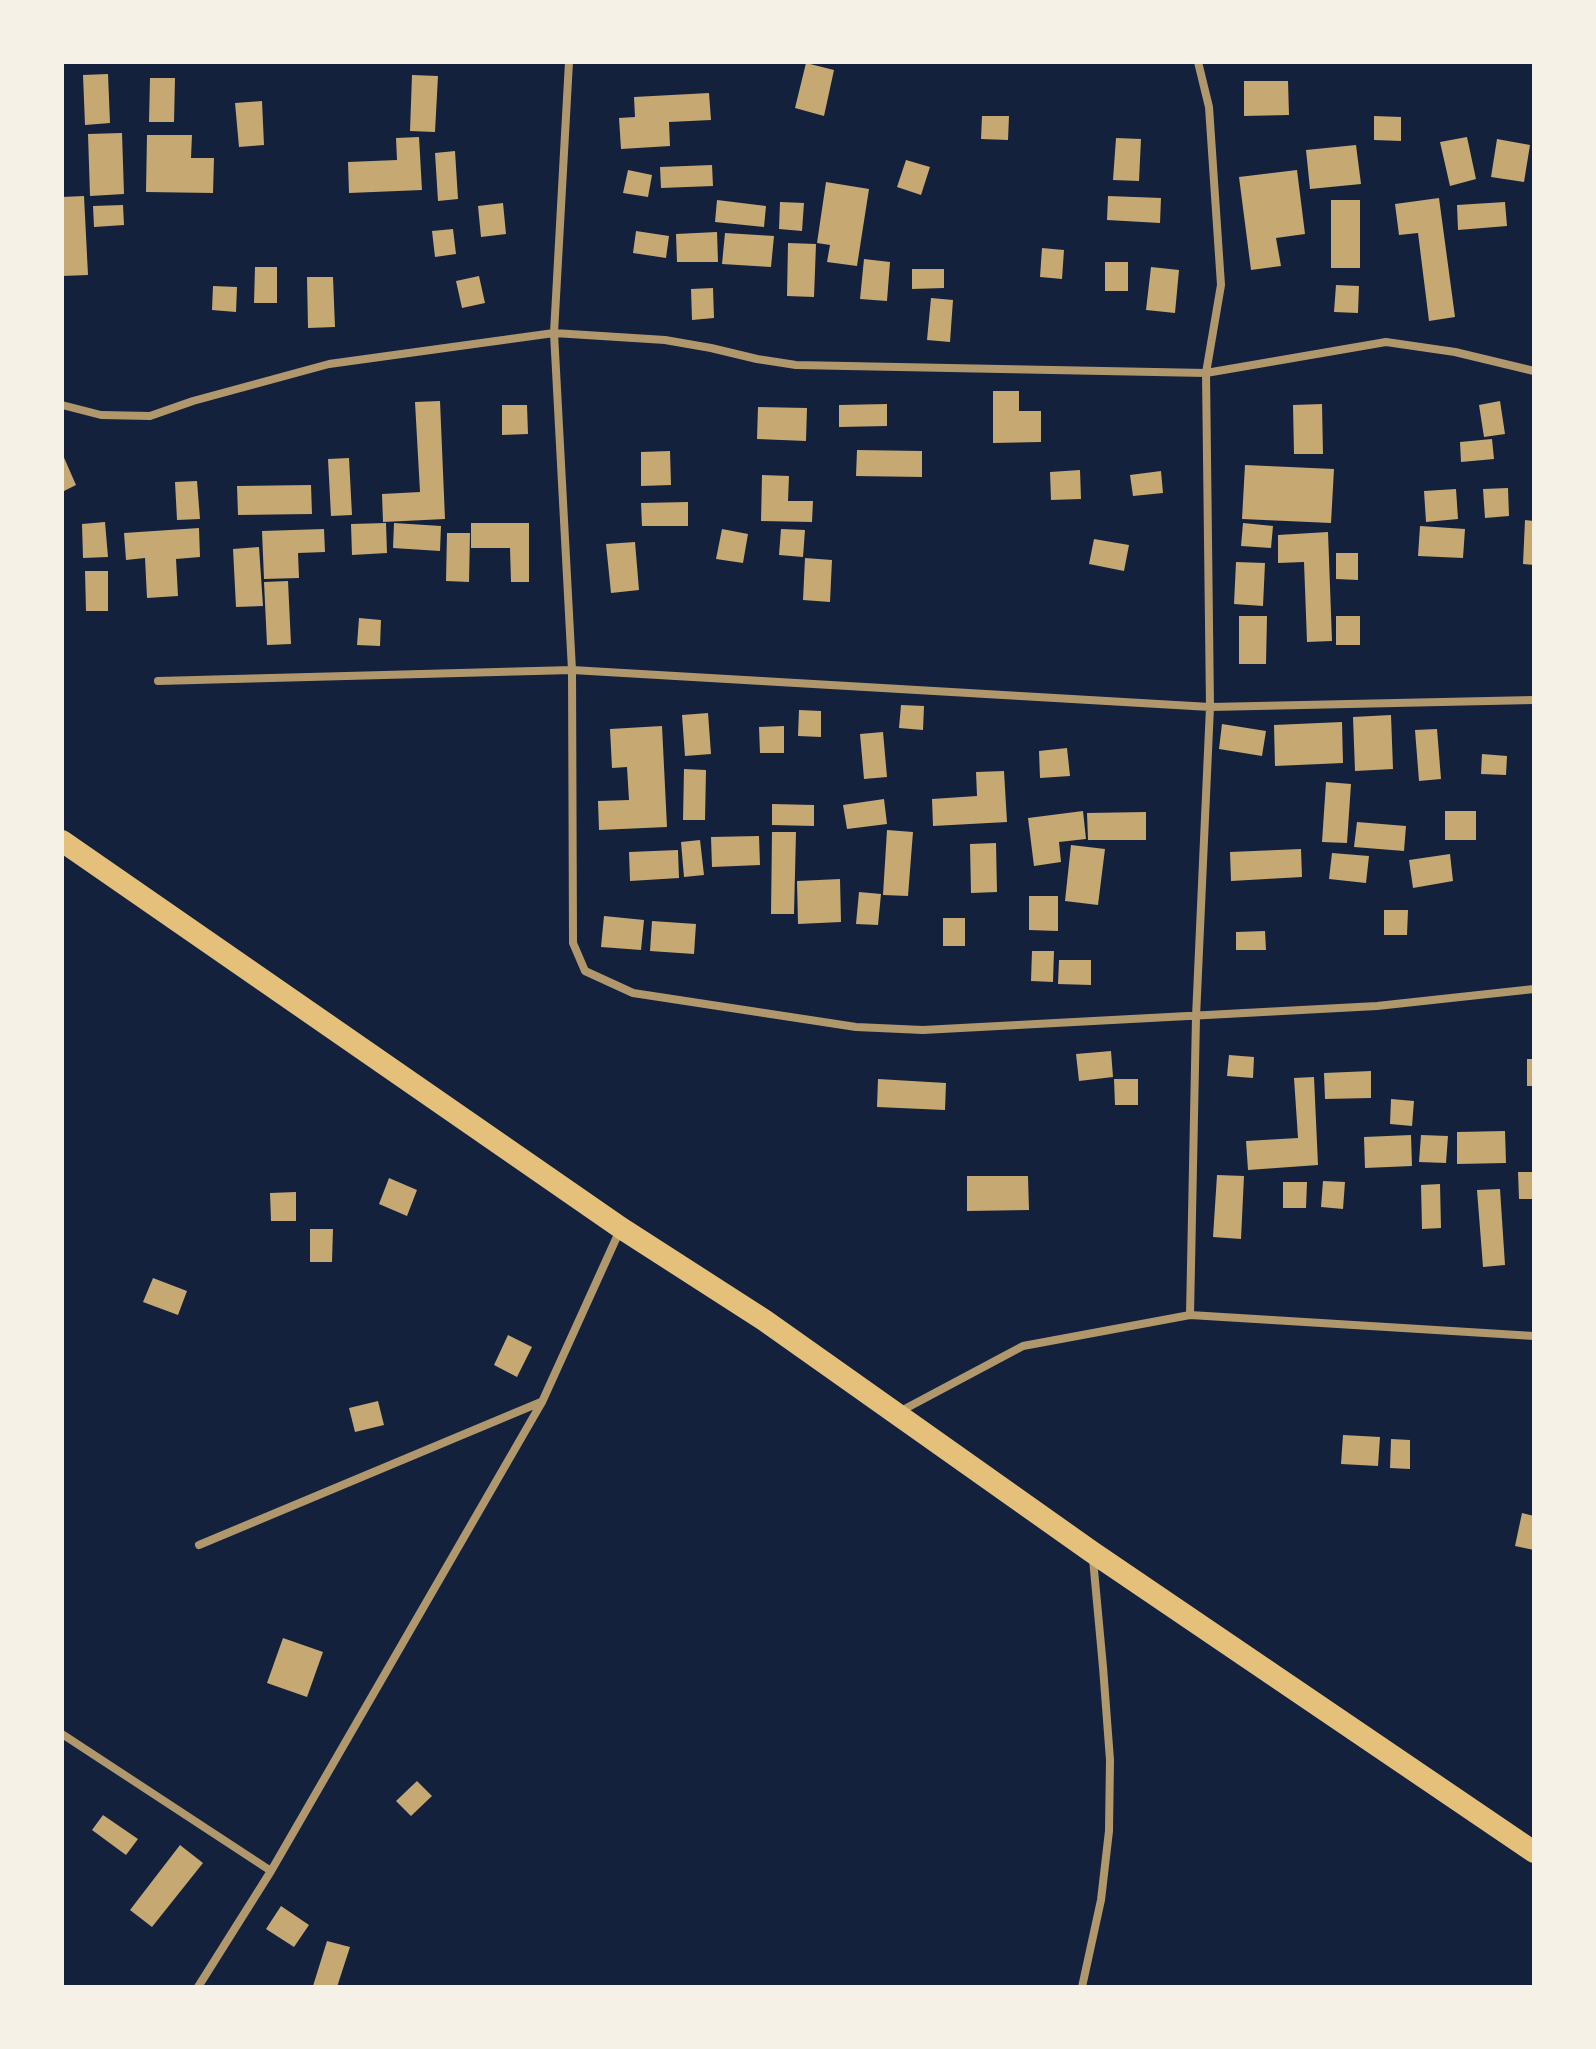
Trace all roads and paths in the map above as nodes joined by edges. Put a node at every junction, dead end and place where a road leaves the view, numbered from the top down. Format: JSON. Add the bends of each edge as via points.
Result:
{"nodes":[{"id":1,"x":569,"y":62,"type":"edge"},
{"id":2,"x":1198,"y":62,"type":"edge"},
{"id":3,"x":554,"y":333,"type":"junction"},
{"id":4,"x":1534,"y":371,"type":"edge"},
{"id":5,"x":1206,"y":373,"type":"junction"},
{"id":6,"x":62,"y":405,"type":"edge"},
{"id":7,"x":572,"y":670,"type":"junction"},
{"id":8,"x":158,"y":681,"type":"dead end"},
{"id":9,"x":1534,"y":700,"type":"edge"},
{"id":10,"x":1210,"y":707,"type":"junction"},
{"id":11,"x":62,"y":841,"type":"edge"},
{"id":12,"x":1534,"y":989,"type":"edge"},
{"id":13,"x":1196,"y":1017,"type":"junction"},
{"id":14,"x":621,"y":1228,"type":"junction"},
{"id":15,"x":1190,"y":1315,"type":"junction"},
{"id":16,"x":1534,"y":1336,"type":"edge"},
{"id":17,"x":542,"y":1402,"type":"junction"},
{"id":18,"x":896,"y":1413,"type":"junction"},
{"id":19,"x":199,"y":1545,"type":"dead end"},
{"id":20,"x":1092,"y":1552,"type":"junction"},
{"id":21,"x":62,"y":1734,"type":"edge"},
{"id":22,"x":1534,"y":1852,"type":"edge"},
{"id":23,"x":271,"y":1871,"type":"junction"},
{"id":24,"x":198,"y":1987,"type":"edge"},
{"id":25,"x":1082,"y":1987,"type":"edge"}],
"edges":[{"from":1,"to":3,"type":"street"},
{"from":2,"to":5,"type":"street","via":[[1209,107],[1221,285]]},
{"from":3,"to":5,"type":"street","via":[[665,340],[796,365]]},
{"from":3,"to":6,"type":"street","via":[[329,364],[150,416],[101,415]]},
{"from":3,"to":7,"type":"street"},
{"from":4,"to":5,"type":"street","via":[[1386,342]]},
{"from":5,"to":10,"type":"street"},
{"from":7,"to":8,"type":"street"},
{"from":7,"to":10,"type":"street"},
{"from":7,"to":13,"type":"street","via":[[573,943],[585,971],[633,993],[856,1027],[923,1030]]},
{"from":9,"to":10,"type":"street"},
{"from":10,"to":13,"type":"street"},
{"from":11,"to":14,"type":"highway"},
{"from":12,"to":13,"type":"street"},
{"from":13,"to":15,"type":"street"},
{"from":14,"to":17,"type":"street"},
{"from":14,"to":18,"type":"highway"},
{"from":15,"to":16,"type":"street"},
{"from":15,"to":18,"type":"street","via":[[1023,1346]]},
{"from":17,"to":19,"type":"street"},
{"from":17,"to":23,"type":"street"},
{"from":18,"to":20,"type":"highway"},
{"from":20,"to":22,"type":"highway"},
{"from":20,"to":25,"type":"street","via":[[1110,1760],[1109,1831]]},
{"from":21,"to":23,"type":"street"},
{"from":23,"to":24,"type":"street"}]}
